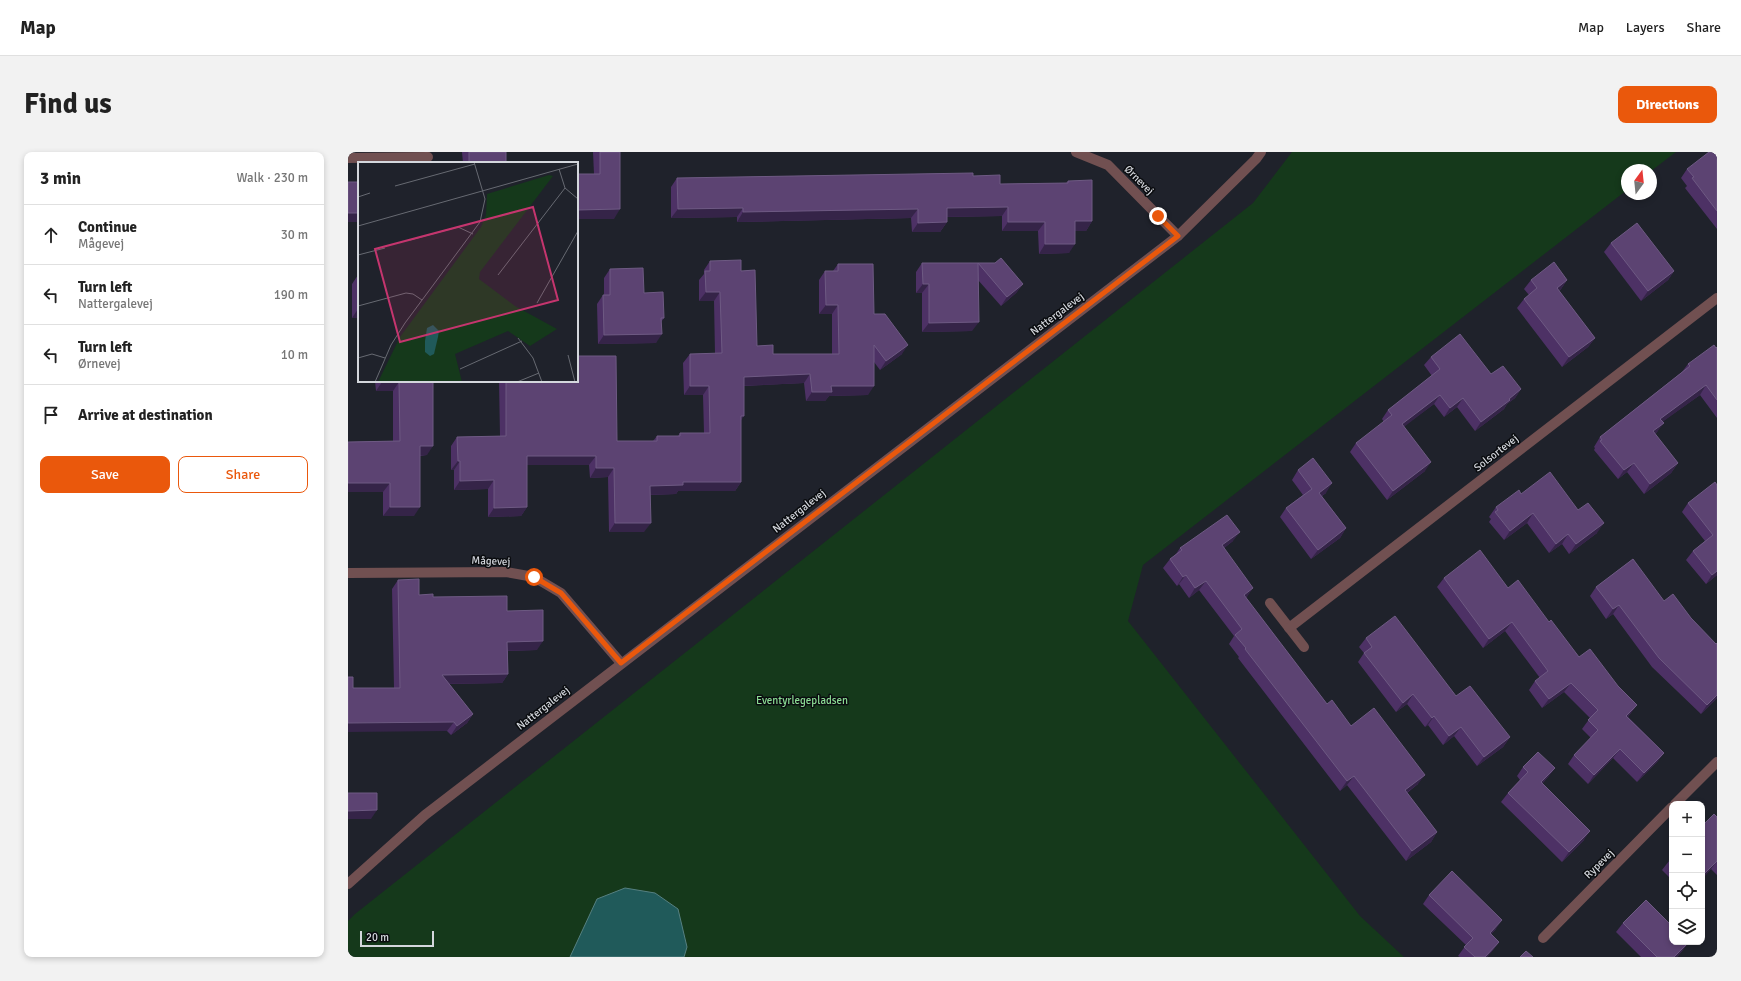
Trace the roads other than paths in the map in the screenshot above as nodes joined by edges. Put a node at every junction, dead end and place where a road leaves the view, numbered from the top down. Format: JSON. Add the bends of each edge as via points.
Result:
{"nodes":[{"id":1,"x":1076,"y":152,"type":"edge"},
{"id":2,"x":1261,"y":152,"type":"edge"},
{"id":3,"x":428,"y":157,"type":"dead end"},
{"id":4,"x":348,"y":158,"type":"edge"},
{"id":5,"x":1178,"y":236,"type":"junction"},
{"id":6,"x":1717,"y":298,"type":"edge"},
{"id":7,"x":348,"y":573,"type":"edge"},
{"id":8,"x":1270,"y":603,"type":"dead end"},
{"id":9,"x":1289,"y":628,"type":"junction"},
{"id":10,"x":1304,"y":647,"type":"dead end"},
{"id":11,"x":621,"y":663,"type":"junction"},
{"id":12,"x":1717,"y":762,"type":"edge"},
{"id":13,"x":1678,"y":801,"type":"edge"},
{"id":14,"x":1669,"y":810,"type":"edge"},
{"id":15,"x":348,"y":884,"type":"edge"},
{"id":16,"x":1543,"y":938,"type":"dead end"}],
"edges":[{"from":1,"to":5,"type":"street","name":"Ørnevej","via":[[1108,166]]},
{"from":2,"to":5,"type":"street","name":"Nattergalevej"},
{"from":3,"to":4,"type":"street"},
{"from":5,"to":11,"type":"street","name":"Nattergalevej"},
{"from":6,"to":9,"type":"street","name":"Solsortevej"},
{"from":7,"to":11,"type":"street","name":"Mågevej","via":[[506,572],[534,577],[561,593]]},
{"from":8,"to":9,"type":"street"},
{"from":9,"to":10,"type":"street"},
{"from":11,"to":15,"type":"street","name":"Nattergalevej","via":[[425,815]]},
{"from":12,"to":13,"type":"street"},
{"from":14,"to":16,"type":"street","name":"Rypevej"}]}
